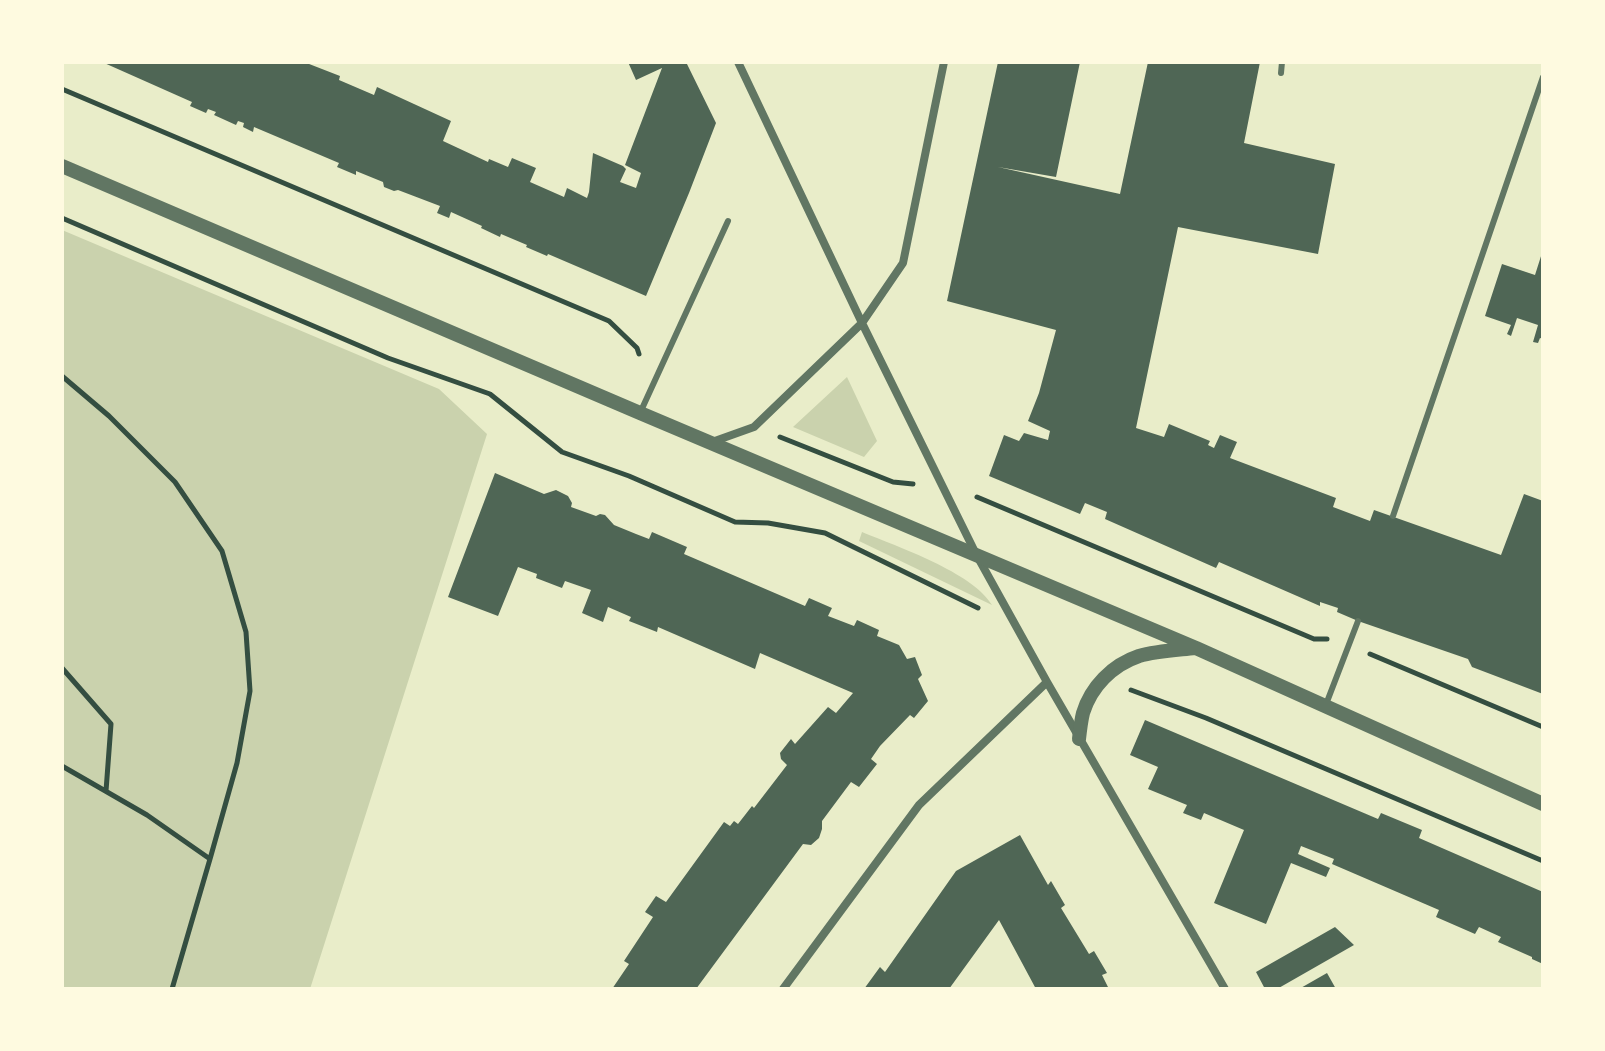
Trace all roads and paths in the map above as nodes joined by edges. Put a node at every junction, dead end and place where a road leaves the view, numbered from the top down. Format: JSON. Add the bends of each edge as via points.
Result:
{"nodes":[{"id":1,"x":738,"y":62,"type":"edge"},
{"id":2,"x":933,"y":62,"type":"edge"},
{"id":3,"x":1282,"y":62,"type":"edge"},
{"id":4,"x":944,"y":63,"type":"edge"},
{"id":5,"x":1281,"y":73,"type":"dead end"},
{"id":6,"x":1543,"y":77,"type":"edge"},
{"id":7,"x":62,"y":89,"type":"edge"},
{"id":8,"x":62,"y":166,"type":"edge"},
{"id":9,"x":62,"y":218,"type":"edge"},
{"id":10,"x":728,"y":221,"type":"dead end"},
{"id":11,"x":862,"y":323,"type":"junction"},
{"id":12,"x":62,"y":376,"type":"edge"},
{"id":13,"x":654,"y":384,"type":"junction"},
{"id":14,"x":640,"y":413,"type":"junction"},
{"id":15,"x":754,"y":427,"type":"junction"},
{"id":16,"x":711,"y":442,"type":"junction"},
{"id":17,"x":944,"y":488,"type":"junction"},
{"id":18,"x":1393,"y":516,"type":"dead end"},
{"id":19,"x":976,"y":554,"type":"junction"},
{"id":20,"x":1358,"y":621,"type":"dead end"},
{"id":21,"x":1019,"y":630,"type":"junction"},
{"id":22,"x":1349,"y":645,"type":"junction"},
{"id":23,"x":1196,"y":648,"type":"junction"},
{"id":24,"x":62,"y":668,"type":"edge"},
{"id":25,"x":1102,"y":679,"type":"junction"},
{"id":26,"x":1047,"y":682,"type":"junction"},
{"id":27,"x":1325,"y":707,"type":"junction"},
{"id":28,"x":1543,"y":727,"type":"edge"},
{"id":29,"x":1079,"y":739,"type":"junction"},
{"id":30,"x":62,"y":766,"type":"edge"},
{"id":31,"x":106,"y":791,"type":"junction"},
{"id":32,"x":1543,"y":804,"type":"edge"},
{"id":33,"x":210,"y":859,"type":"junction"},
{"id":34,"x":1543,"y":861,"type":"edge"},
{"id":35,"x":172,"y":989,"type":"edge"},
{"id":36,"x":783,"y":989,"type":"edge"},
{"id":37,"x":1225,"y":989,"type":"edge"}],
"edges":[{"from":1,"to":11,"type":"street"},
{"from":2,"to":4,"type":"street"},
{"from":3,"to":5,"type":"lane"},
{"from":4,"to":11,"type":"street","via":[[903,263]]},
{"from":6,"to":18,"type":"lane"},
{"from":7,"to":13,"type":"path","via":[[609,321],[637,348]]},
{"from":8,"to":14,"type":"street"},
{"from":9,"to":21,"type":"path","via":[[388,358],[490,394],[562,452],[735,522],[825,533]]},
{"from":10,"to":13,"type":"lane"},
{"from":11,"to":15,"type":"street"},
{"from":11,"to":17,"type":"street"},
{"from":12,"to":33,"type":"path","via":[[175,482],[222,551],[246,632],[250,691],[237,763]]},
{"from":13,"to":14,"type":"lane"},
{"from":14,"to":16,"type":"street"},
{"from":15,"to":16,"type":"street"},
{"from":15,"to":17,"type":"path","via":[[893,482]]},
{"from":16,"to":19,"type":"street"},
{"from":17,"to":19,"type":"street"},
{"from":17,"to":22,"type":"path","via":[[962,490],[1314,639]]},
{"from":19,"to":21,"type":"street"},
{"from":19,"to":23,"type":"street"},
{"from":20,"to":22,"type":"lane"},
{"from":21,"to":26,"type":"street"},
{"from":22,"to":27,"type":"lane"},
{"from":22,"to":28,"type":"path"},
{"from":23,"to":25,"type":"street","via":[[1138,656]]},
{"from":23,"to":27,"type":"street"},
{"from":24,"to":31,"type":"path","via":[[111,724]]},
{"from":25,"to":29,"type":"street","via":[[1083,714]]},
{"from":25,"to":34,"type":"path"},
{"from":26,"to":29,"type":"street"},
{"from":26,"to":36,"type":"street","via":[[919,805]]},
{"from":27,"to":32,"type":"street"},
{"from":29,"to":37,"type":"street"},
{"from":30,"to":31,"type":"path"},
{"from":31,"to":33,"type":"path"},
{"from":33,"to":35,"type":"path"}]}
